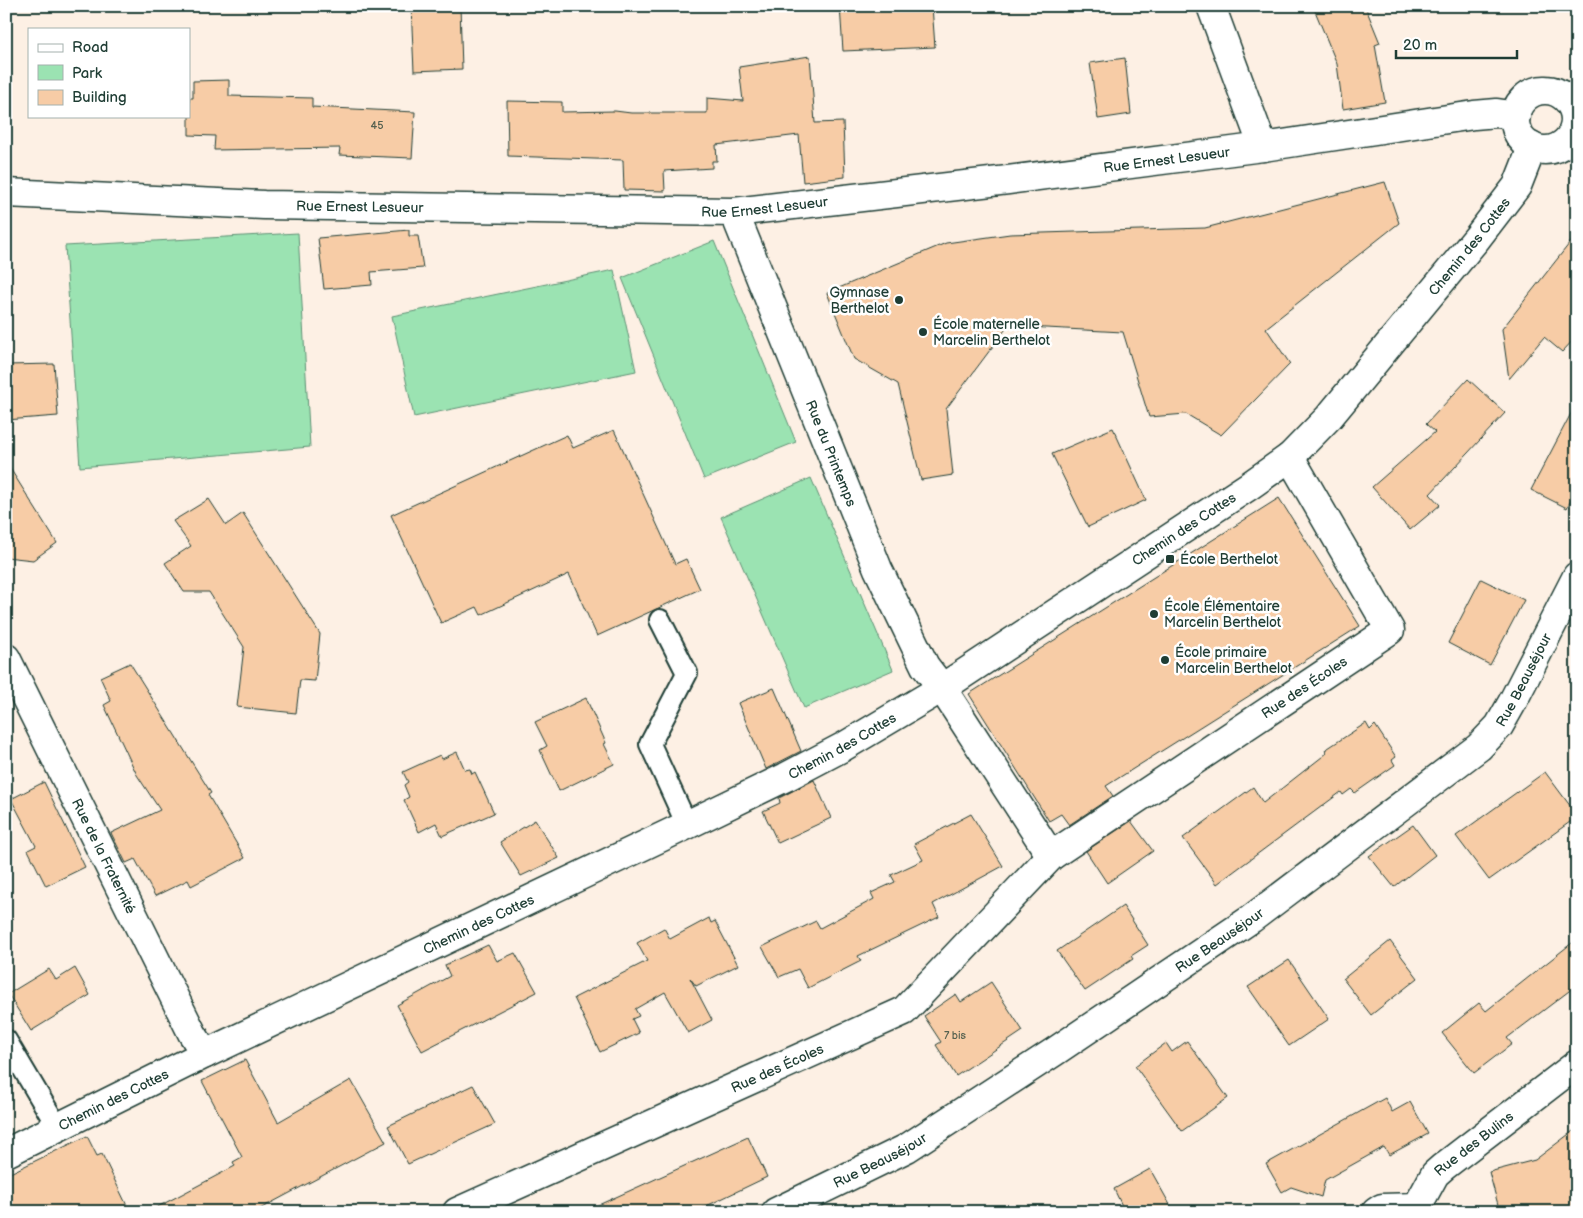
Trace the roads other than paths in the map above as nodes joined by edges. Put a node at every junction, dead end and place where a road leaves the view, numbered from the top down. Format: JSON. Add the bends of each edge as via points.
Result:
{"nodes":[{"id":1,"x":1211,"y":6,"type":"edge"},
{"id":2,"x":1572,"y":96,"type":"edge"},
{"id":3,"x":1516,"y":116,"type":"junction"},
{"id":4,"x":1574,"y":136,"type":"edge"},
{"id":5,"x":1264,"y":146,"type":"junction"},
{"id":6,"x":1531,"y":146,"type":"junction"},
{"id":7,"x":6,"y":193,"type":"edge"},
{"id":8,"x":734,"y":212,"type":"junction"},
{"id":9,"x":1290,"y":457,"type":"junction"},
{"id":10,"x":1577,"y":576,"type":"edge"},
{"id":11,"x":660,"y":620,"type":"dead end"},
{"id":12,"x":6,"y":658,"type":"edge"},
{"id":13,"x":942,"y":688,"type":"junction"},
{"id":14,"x":687,"y":825,"type":"junction"},
{"id":15,"x":1051,"y":856,"type":"junction"},
{"id":16,"x":6,"y":1040,"type":"edge"},
{"id":17,"x":205,"y":1054,"type":"junction"},
{"id":18,"x":1577,"y":1064,"type":"edge"},
{"id":19,"x":58,"y":1128,"type":"junction"},
{"id":20,"x":6,"y":1153,"type":"edge"},
{"id":21,"x":1419,"y":1209,"type":"edge"},
{"id":22,"x":456,"y":1212,"type":"edge"},
{"id":23,"x":776,"y":1212,"type":"edge"},
{"id":24,"x":1376,"y":1212,"type":"edge"}],
"edges":[{"from":1,"to":5,"type":"street"},
{"from":2,"to":3,"type":"street","via":[[1549,90],[1537,91],[1520,104]]},
{"from":2,"to":4,"type":"street"},
{"from":3,"to":5,"type":"street","name":"Rue Ernest Lesueur","via":[[1497,113],[1474,115]]},
{"from":3,"to":6,"type":"street","via":[[1522,138]]},
{"from":4,"to":6,"type":"street","via":[[1554,149],[1542,150]]},
{"from":5,"to":8,"type":"street","name":"Rue Ernest Lesueur"},
{"from":6,"to":9,"type":"street","name":"Chemin des Cottes","via":[[1517,186],[1477,238],[1329,417]]},
{"from":7,"to":8,"type":"street","name":"Rue Ernest Lesueur","via":[[264,205]]},
{"from":8,"to":13,"type":"street","name":"Rue du Printemps","via":[[878,568],[925,666]]},
{"from":9,"to":13,"type":"street","name":"Chemin des Cottes"},
{"from":9,"to":15,"type":"street","name":"Rue des Écoles","via":[[1390,630]]},
{"from":10,"to":23,"type":"street","name":"Rue Beauséjour","via":[[1499,726],[1479,747],[1251,918],[1046,1057],[907,1148]]},
{"from":11,"to":14,"type":"lane","via":[[687,673],[650,744]]},
{"from":12,"to":17,"type":"street","name":"Rue de la Fraternité"},
{"from":13,"to":14,"type":"street","name":"Chemin des Cottes","via":[[835,751]]},
{"from":13,"to":15,"type":"street"},
{"from":14,"to":17,"type":"street","name":"Chemin des Cottes"},
{"from":15,"to":22,"type":"street","name":"Rue des Écoles","via":[[904,1011]]},
{"from":16,"to":19,"type":"lane"},
{"from":17,"to":19,"type":"street","name":"Chemin des Cottes"},
{"from":18,"to":21,"type":"street","name":"Rue des Bulins","via":[[1439,1170],[1428,1185]]},
{"from":19,"to":20,"type":"street","name":"Chemin des Cottes"},
{"from":21,"to":24,"type":"street","name":"Rue des Bulins","via":[[1382,1208]]}]}
